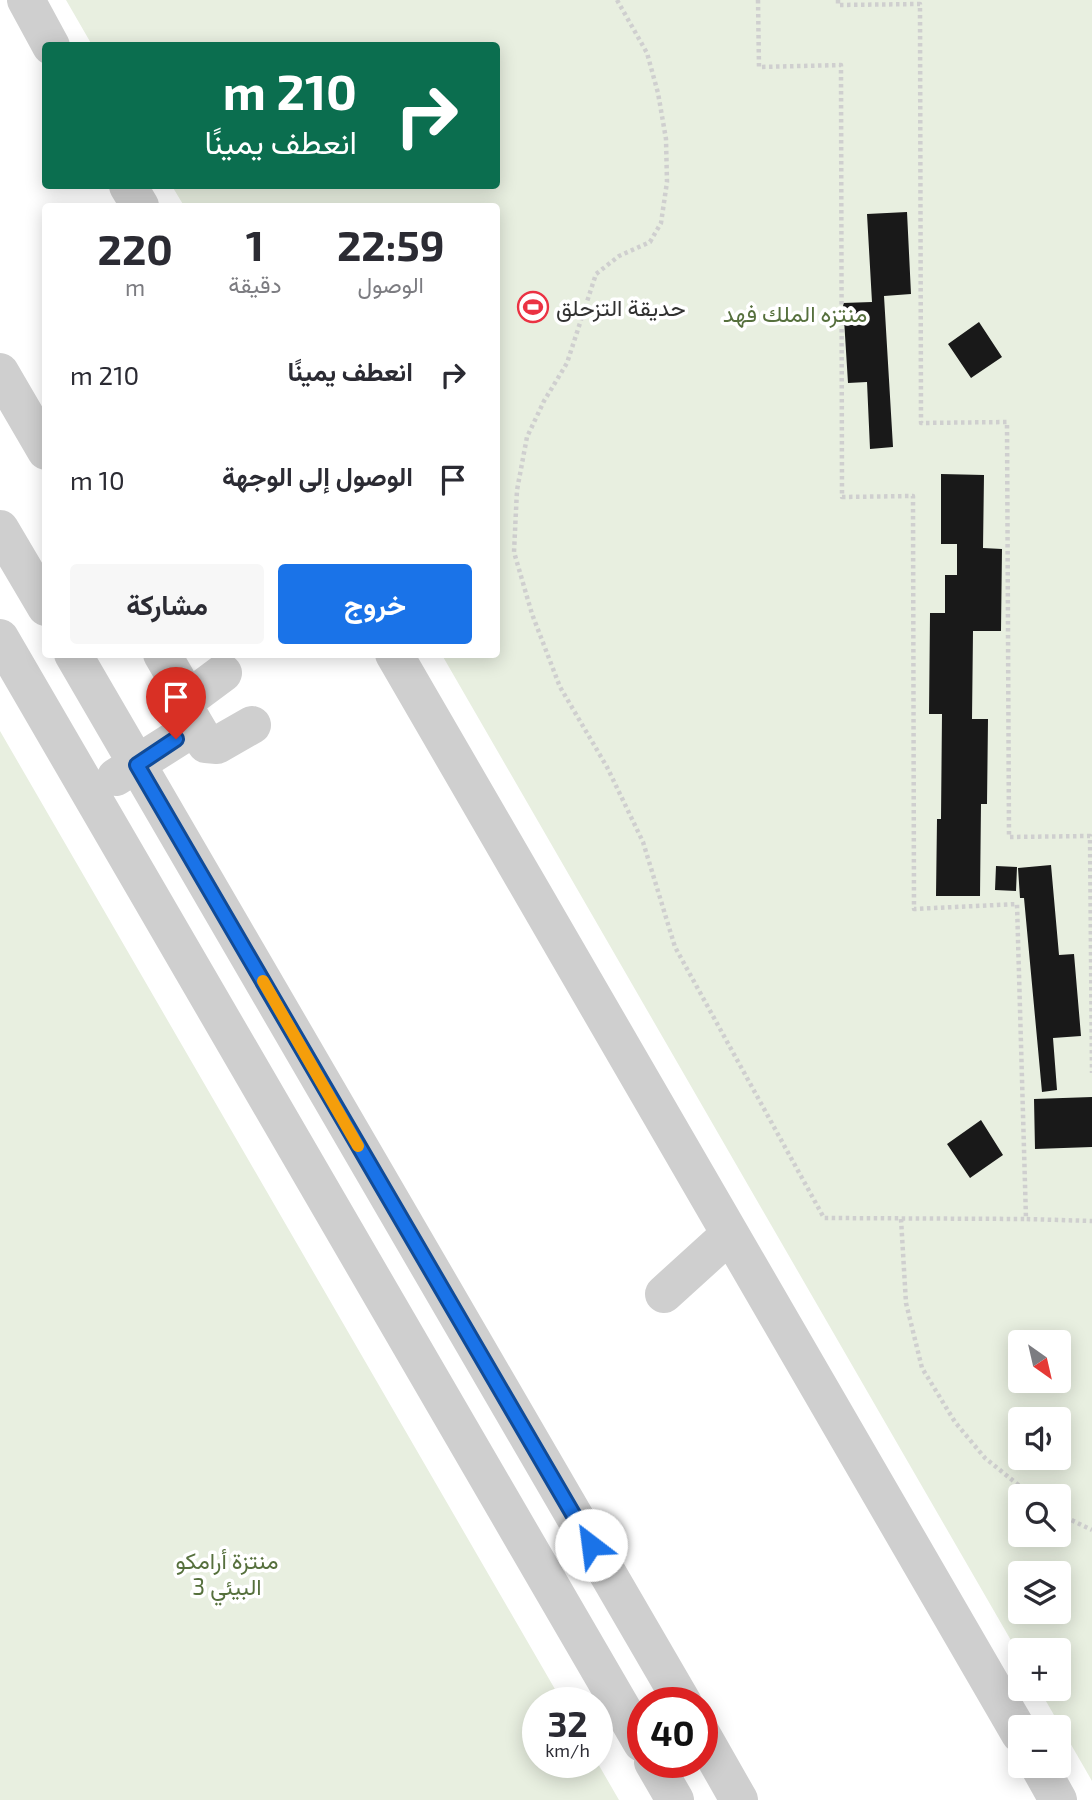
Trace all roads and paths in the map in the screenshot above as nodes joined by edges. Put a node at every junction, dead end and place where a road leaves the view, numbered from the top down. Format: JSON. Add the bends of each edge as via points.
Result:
{"nodes":[{"id":1,"x":26,"y":0,"type":"edge"},
{"id":2,"x":617,"y":0,"type":"edge"},
{"id":3,"x":758,"y":0,"type":"edge"},
{"id":4,"x":838,"y":0,"type":"edge"},
{"id":5,"x":49,"y":42,"type":"edge"},
{"id":6,"x":0,"y":372,"type":"edge"},
{"id":7,"x":42,"y":444,"type":"edge"},
{"id":8,"x":0,"y":529,"type":"edge"},
{"id":9,"x":42,"y":600,"type":"edge"},
{"id":10,"x":0,"y":638,"type":"edge"},
{"id":11,"x":75,"y":658,"type":"edge"},
{"id":12,"x":164,"y":658,"type":"edge"},
{"id":13,"x":396,"y":658,"type":"edge"},
{"id":14,"x":223,"y":673,"type":"dead end"},
{"id":15,"x":191,"y":713,"type":"junction"},
{"id":16,"x":251,"y":725,"type":"dead end"},
{"id":17,"x":137,"y":765,"type":"junction"},
{"id":18,"x":90,"y":793,"type":"junction"},
{"id":19,"x":1092,"y":1073,"type":"edge"},
{"id":20,"x":901,"y":1219,"type":"junction"},
{"id":21,"x":1026,"y":1219,"type":"junction"},
{"id":22,"x":1092,"y":1221,"type":"edge"},
{"id":23,"x":730,"y":1234,"type":"junction"},
{"id":24,"x":664,"y":1294,"type":"dead end"},
{"id":25,"x":525,"y":1433,"type":"junction"},
{"id":26,"x":477,"y":1461,"type":"junction"},
{"id":27,"x":1017,"y":1484,"type":"edge"},
{"id":28,"x":1071,"y":1520,"type":"edge"},
{"id":29,"x":1092,"y":1530,"type":"edge"},
{"id":30,"x":674,"y":1687,"type":"edge"},
{"id":31,"x":1009,"y":1715,"type":"edge"},
{"id":32,"x":627,"y":1717,"type":"edge"},
{"id":33,"x":718,"y":1762,"type":"edge"},
{"id":34,"x":662,"y":1778,"type":"edge"},
{"id":35,"x":1045,"y":1778,"type":"edge"},
{"id":36,"x":675,"y":1800,"type":"edge"},
{"id":37,"x":740,"y":1800,"type":"edge"},
{"id":38,"x":1058,"y":1800,"type":"edge"}],
"edges":[{"from":1,"to":5,"type":"street"},
{"from":2,"to":20,"type":"path","via":[[647,53],[658,93],[667,181],[661,223],[650,242],[619,256],[596,274],[566,363],[527,438],[517,490],[514,552],[531,614],[560,687],[607,767],[643,842],[675,947],[824,1218]]},
{"from":3,"to":21,"type":"path","via":[[759,67],[841,65],[842,497],[913,496],[914,909],[1017,904]]},
{"from":4,"to":19,"type":"path","via":[[838,5],[920,4],[921,423],[1007,422],[1009,837],[1090,836]]},
{"from":6,"to":7,"type":"street"},
{"from":8,"to":9,"type":"street"},
{"from":10,"to":18,"type":"street"},
{"from":11,"to":17,"type":"street"},
{"from":12,"to":15,"type":"street"},
{"from":13,"to":23,"type":"street"},
{"from":14,"to":15,"type":"street"},
{"from":15,"to":16,"type":"street","via":[[206,744],[211,745]]},
{"from":15,"to":17,"type":"street"},
{"from":17,"to":18,"type":"street"},
{"from":17,"to":25,"type":"street"},
{"from":18,"to":26,"type":"street"},
{"from":20,"to":21,"type":"path"},
{"from":20,"to":27,"type":"path","via":[[906,1303],[922,1368],[985,1458]]},
{"from":21,"to":22,"type":"path"},
{"from":23,"to":24,"type":"street"},
{"from":23,"to":31,"type":"street"},
{"from":25,"to":26,"type":"street"},
{"from":25,"to":30,"type":"street"},
{"from":26,"to":32,"type":"street"},
{"from":28,"to":29,"type":"path"},
{"from":33,"to":37,"type":"street"},
{"from":34,"to":36,"type":"street"},
{"from":35,"to":38,"type":"street"}]}
